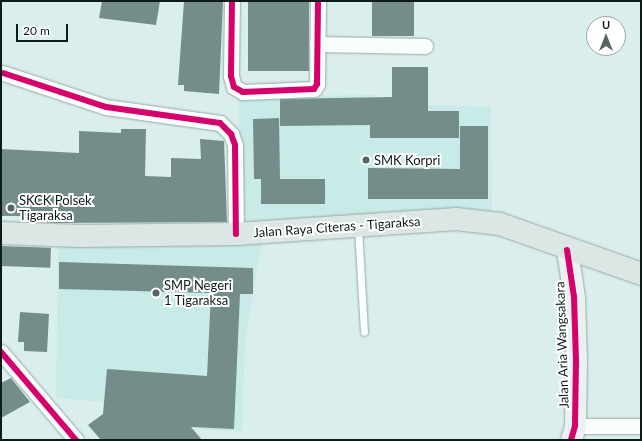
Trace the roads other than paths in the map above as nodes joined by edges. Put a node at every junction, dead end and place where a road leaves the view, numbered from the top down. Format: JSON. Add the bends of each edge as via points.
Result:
{"nodes":[{"id":1,"x":232,"y":1,"type":"edge"},
{"id":2,"x":318,"y":1,"type":"edge"},
{"id":3,"x":317,"y":44,"type":"junction"},
{"id":4,"x":425,"y":46,"type":"dead end"},
{"id":5,"x":3,"y":73,"type":"dead end"},
{"id":6,"x":358,"y":226,"type":"junction"},
{"id":7,"x":1,"y":233,"type":"edge"},
{"id":8,"x":236,"y":234,"type":"junction"},
{"id":9,"x":567,"y":250,"type":"junction"},
{"id":10,"x":641,"y":274,"type":"edge"},
{"id":11,"x":364,"y":332,"type":"dead end"},
{"id":12,"x":1,"y":352,"type":"edge"},
{"id":13,"x":641,"y":426,"type":"edge"},
{"id":14,"x":573,"y":433,"type":"edge"},
{"id":15,"x":76,"y":440,"type":"edge"}],
"edges":[{"from":1,"to":3,"type":"street","via":[[231,76],[234,87],[238,90],[243,92],[314,89],[317,84]]},
{"from":2,"to":3,"type":"street"},
{"from":3,"to":4,"type":"street"},
{"from":5,"to":8,"type":"street","via":[[106,107],[220,123],[231,134],[235,145]]},
{"from":6,"to":8,"type":"main road","name":"Jalan Raya Citeras - Tigaraksa"},
{"from":6,"to":9,"type":"main road","name":"Jalan Raya Citeras - Tigaraksa","via":[[456,220],[483,222],[500,224]]},
{"from":6,"to":11,"type":"lane"},
{"from":7,"to":8,"type":"main road","name":"Jalan Raya Citeras - Tigaraksa","via":[[79,236]]},
{"from":9,"to":10,"type":"main road","name":"Jalan Raya Citeras - Tigaraksa"},
{"from":9,"to":14,"type":"street","name":"Jalan Aria Wangsakara","via":[[574,297]]},
{"from":12,"to":15,"type":"street"},
{"from":13,"to":14,"type":"street"}]}
